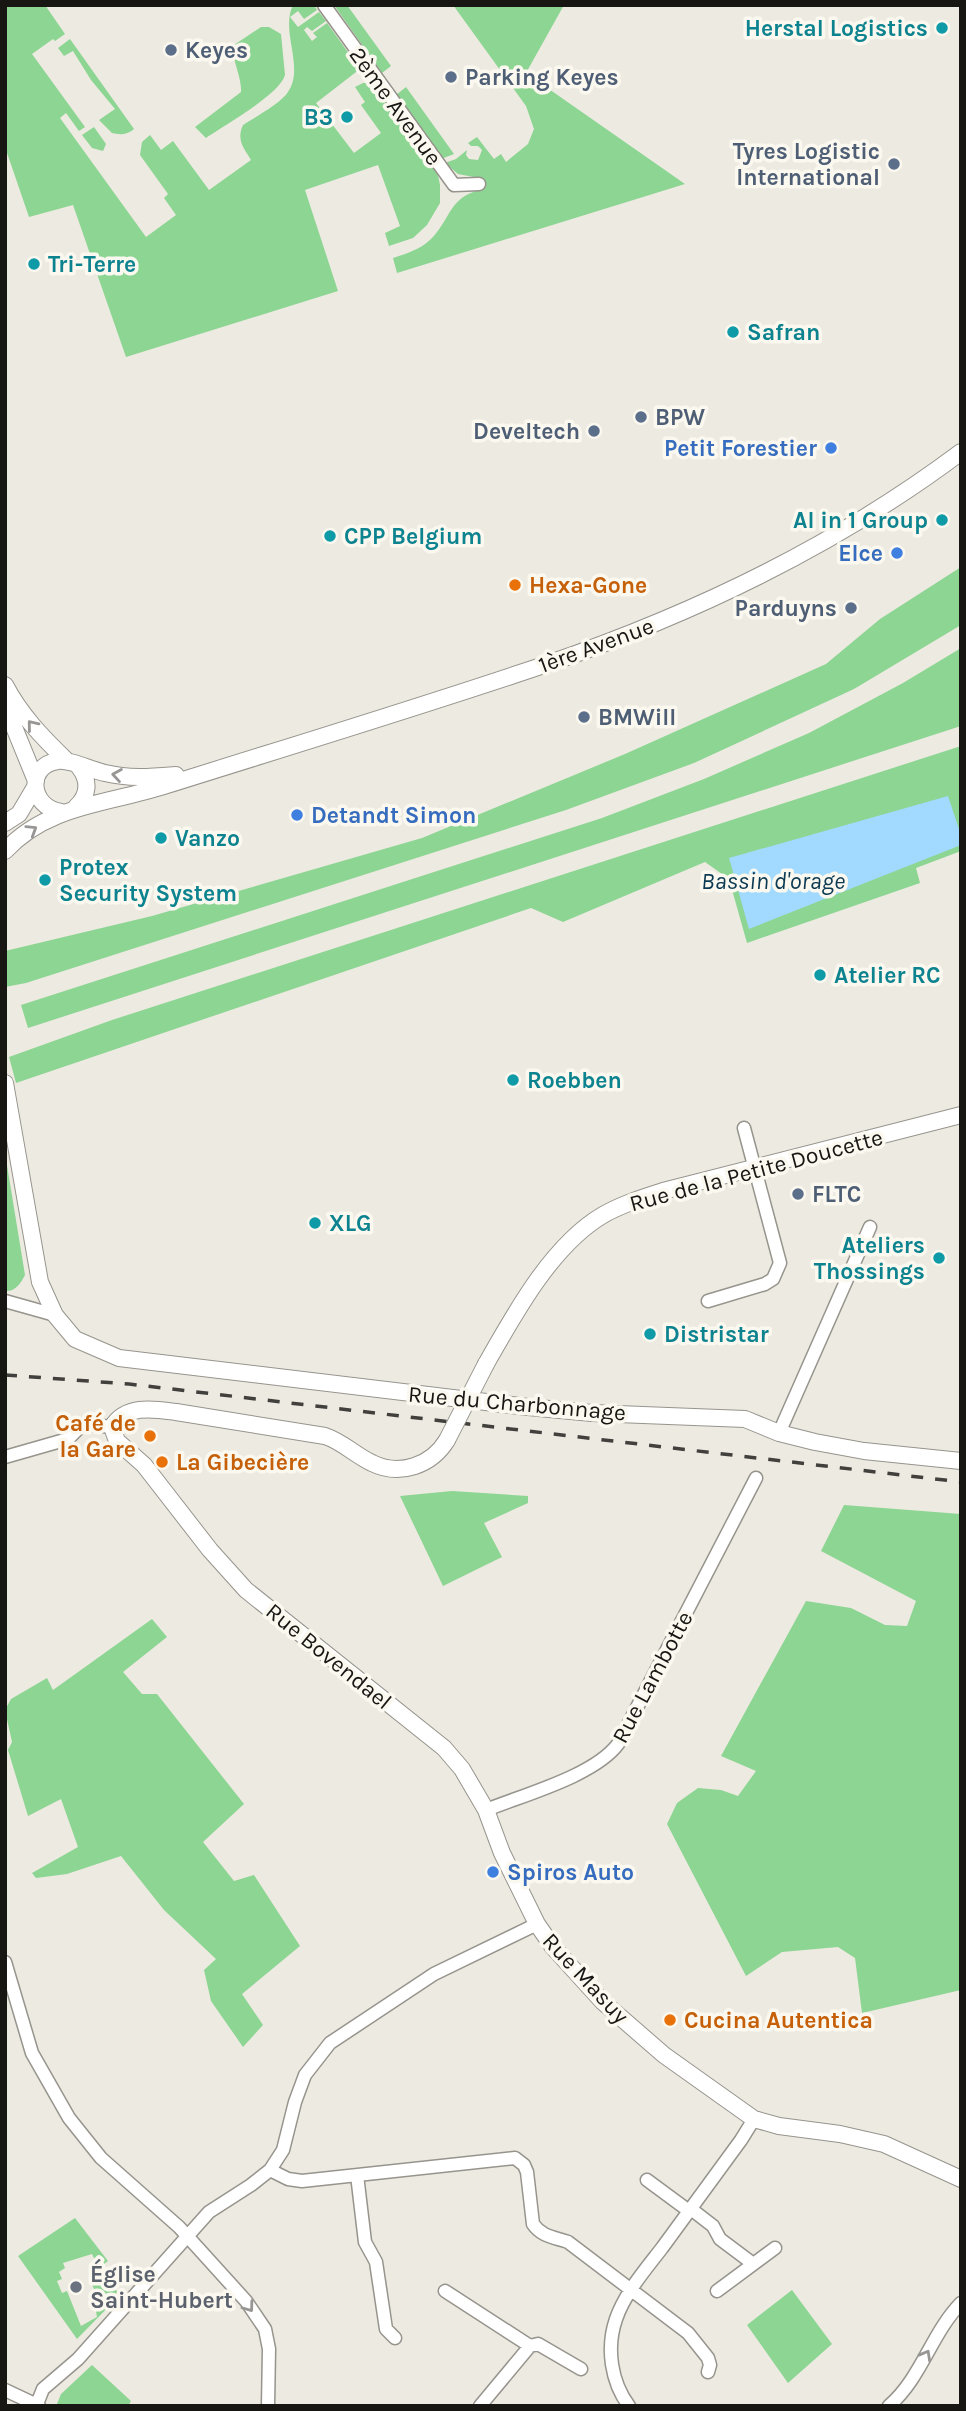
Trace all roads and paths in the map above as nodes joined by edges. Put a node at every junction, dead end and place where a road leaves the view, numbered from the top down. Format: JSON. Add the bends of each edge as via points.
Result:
{"nodes":[{"id":1,"x":324,"y":5,"type":"edge"},
{"id":2,"x":479,"y":184,"type":"dead end"},
{"id":3,"x":961,"y":452,"type":"edge"},
{"id":4,"x":5,"y":685,"type":"edge"},
{"id":5,"x":5,"y":705,"type":"edge"},
{"id":6,"x":72,"y":764,"type":"junction"},
{"id":7,"x":203,"y":772,"type":"junction"},
{"id":8,"x":35,"y":784,"type":"junction"},
{"id":9,"x":69,"y":810,"type":"junction"},
{"id":10,"x":5,"y":823,"type":"edge"},
{"id":11,"x":5,"y":851,"type":"edge"},
{"id":12,"x":5,"y":1083,"type":"edge"},
{"id":13,"x":961,"y":1115,"type":"edge"},
{"id":14,"x":744,"y":1128,"type":"dead end"},
{"id":15,"x":755,"y":1169,"type":"junction"},
{"id":16,"x":870,"y":1227,"type":"dead end"},
{"id":17,"x":5,"y":1301,"type":"edge"},
{"id":18,"x":708,"y":1301,"type":"dead end"},
{"id":19,"x":55,"y":1315,"type":"junction"},
{"id":20,"x":112,"y":1427,"type":"junction"},
{"id":21,"x":779,"y":1433,"type":"junction"},
{"id":22,"x":5,"y":1457,"type":"edge"},
{"id":23,"x":961,"y":1461,"type":"edge"},
{"id":24,"x":756,"y":1478,"type":"dead end"},
{"id":25,"x":486,"y":1810,"type":"junction"},
{"id":26,"x":537,"y":1924,"type":"junction"},
{"id":27,"x":5,"y":1962,"type":"edge"},
{"id":28,"x":754,"y":2119,"type":"junction"},
{"id":29,"x":270,"y":2170,"type":"junction"},
{"id":30,"x":357,"y":2175,"type":"junction"},
{"id":31,"x":961,"y":2179,"type":"edge"},
{"id":32,"x":647,"y":2180,"type":"dead end"},
{"id":33,"x":690,"y":2210,"type":"junction"},
{"id":34,"x":188,"y":2237,"type":"junction"},
{"id":35,"x":775,"y":2248,"type":"dead end"},
{"id":36,"x":752,"y":2263,"type":"junction"},
{"id":37,"x":631,"y":2289,"type":"junction"},
{"id":38,"x":445,"y":2291,"type":"dead end"},
{"id":39,"x":717,"y":2291,"type":"dead end"},
{"id":40,"x":961,"y":2303,"type":"edge"},
{"id":41,"x":395,"y":2338,"type":"dead end"},
{"id":42,"x":530,"y":2346,"type":"junction"},
{"id":43,"x":581,"y":2369,"type":"dead end"},
{"id":44,"x":708,"y":2372,"type":"dead end"},
{"id":45,"x":5,"y":2390,"type":"edge"},
{"id":46,"x":38,"y":2405,"type":"edge"},
{"id":47,"x":268,"y":2406,"type":"edge"},
{"id":48,"x":481,"y":2406,"type":"edge"},
{"id":49,"x":628,"y":2406,"type":"edge"},
{"id":50,"x":889,"y":2406,"type":"edge"}],
"edges":[{"from":1,"to":2,"type":"street","name":"2ème Avenue","via":[[454,186]]},
{"from":3,"to":7,"type":"street","name":"1ère Avenue","via":[[830,537],[648,626],[546,664]]},
{"from":6,"to":4,"type":"street","one_way":true,"via":[[34,728]]},
{"from":5,"to":8,"type":"street"},
{"from":7,"to":6,"type":"street","name":"1ère Avenue","one_way":true,"via":[[139,779]]},
{"from":6,"to":8,"type":"street","via":[[53,761]]},
{"from":6,"to":9,"type":"street","via":[[84,773],[87,788],[86,795]]},
{"from":7,"to":9,"type":"street","name":"1ère Avenue"},
{"from":8,"to":9,"type":"street","via":[[40,802],[53,811]]},
{"from":8,"to":10,"type":"street","via":[[19,814]]},
{"from":11,"to":9,"type":"street","name":"1ère Avenue","one_way":true},
{"from":12,"to":19,"type":"street","via":[[40,1282]]},
{"from":13,"to":15,"type":"street","name":"Rue de la Petite Doucette"},
{"from":14,"to":15,"type":"street"},
{"from":15,"to":18,"type":"street","via":[[780,1263],[773,1279],[765,1284]]},
{"from":15,"to":20,"type":"street","name":"Rue de la Petite Doucette","bridge":true,"via":[[629,1202],[601,1216],[562,1249],[486,1364],[443,1448],[429,1461],[395,1469],[369,1462],[325,1436],[153,1409],[132,1411]]},
{"from":16,"to":21,"type":"street"},
{"from":17,"to":19,"type":"street"},
{"from":19,"to":21,"type":"street","name":"Rue du Charbonnage","via":[[75,1339],[118,1358],[539,1409],[745,1419]]},
{"from":20,"to":22,"type":"street","via":[[83,1424],[68,1438]]},
{"from":20,"to":25,"type":"street","name":"Rue Bovendael","via":[[117,1441],[144,1465],[233,1577],[444,1748]]},
{"from":21,"to":23,"type":"street","name":"Rue du Charbonnage","via":[[864,1451]]},
{"from":24,"to":25,"type":"street","name":"Rue Lambotte","via":[[611,1754],[575,1774]]},
{"from":25,"to":26,"type":"street","name":"Rue Bovendael"},
{"from":26,"to":28,"type":"street","name":"Rue Masuy","via":[[603,2003],[664,2055]]},
{"from":26,"to":29,"type":"street","name":"Rue Masuy","via":[[435,1974],[330,2043],[300,2086],[283,2150]]},
{"from":27,"to":34,"type":"street","via":[[32,2053],[69,2118],[101,2158]]},
{"from":28,"to":31,"type":"street","name":"Rue Masuy","via":[[884,2144]]},
{"from":28,"to":33,"type":"street"},
{"from":29,"to":30,"type":"street","via":[[295,2181]]},
{"from":29,"to":34,"type":"street","name":"Rue Masuy","via":[[209,2213]]},
{"from":30,"to":37,"type":"street","via":[[514,2158],[527,2172],[533,2224],[548,2237],[568,2242]]},
{"from":30,"to":41,"type":"street","via":[[365,2242],[376,2262],[386,2329]]},
{"from":32,"to":33,"type":"street"},
{"from":33,"to":36,"type":"street"},
{"from":33,"to":37,"type":"street"},
{"from":34,"to":46,"type":"street","name":"Rue Masuy","via":[[78,2359],[43,2389]]},
{"from":34,"to":47,"type":"street","one_way":true,"via":[[265,2329]]},
{"from":35,"to":36,"type":"street"},
{"from":36,"to":39,"type":"street"},
{"from":37,"to":44,"type":"street","via":[[692,2336],[708,2358]]},
{"from":37,"to":49,"type":"street","via":[[616,2319],[611,2353],[620,2394]]},
{"from":38,"to":42,"type":"street"},
{"from":50,"to":40,"type":"street","one_way":true,"via":[[911,2382]]},
{"from":42,"to":43,"type":"street","via":[[538,2344]]},
{"from":42,"to":48,"type":"street"},
{"from":45,"to":46,"type":"street"}]}
